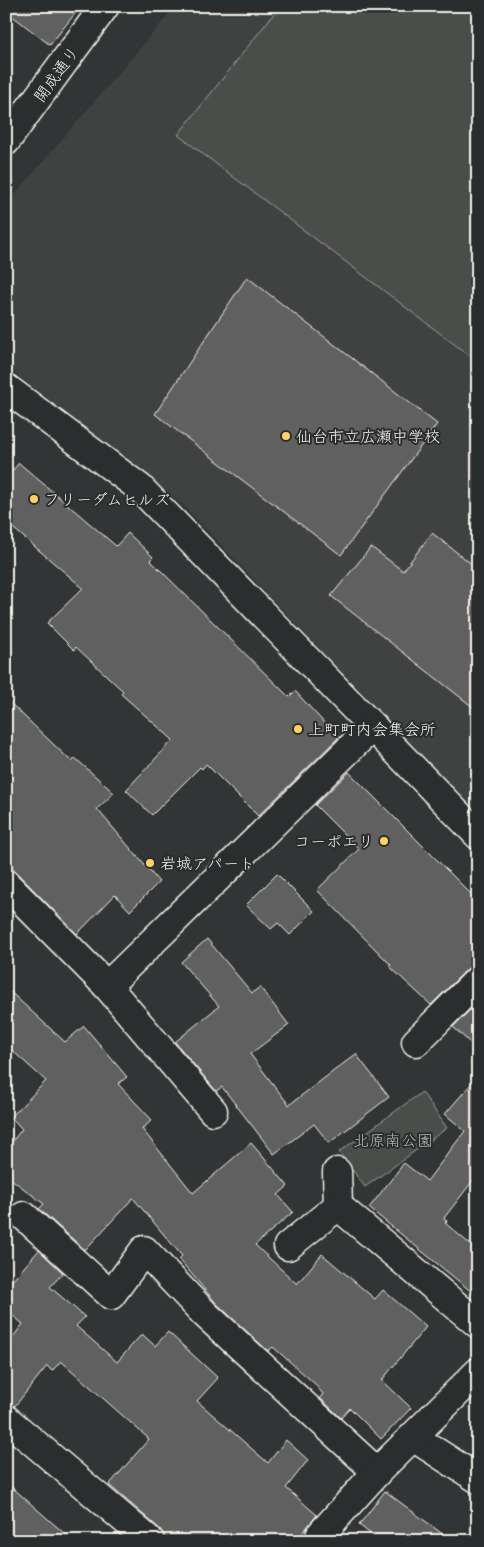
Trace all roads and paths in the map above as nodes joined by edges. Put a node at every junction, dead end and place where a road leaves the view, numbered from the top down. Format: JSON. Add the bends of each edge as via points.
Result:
{"nodes":[{"id":1,"x":105,"y":6,"type":"edge"},
{"id":2,"x":6,"y":141,"type":"edge"},
{"id":3,"x":6,"y":388,"type":"edge"},
{"id":4,"x":373,"y":726,"type":"junction"},
{"id":5,"x":478,"y":835,"type":"edge"},
{"id":6,"x":6,"y":884,"type":"edge"},
{"id":7,"x":478,"y":980,"type":"edge"},
{"id":8,"x":107,"y":986,"type":"junction"},
{"id":9,"x":416,"y":1042,"type":"dead end"},
{"id":10,"x":214,"y":1111,"type":"dead end"},
{"id":11,"x":337,"y":1172,"type":"dead end"},
{"id":12,"x":338,"y":1206,"type":"junction"},
{"id":13,"x":24,"y":1216,"type":"dead end"},
{"id":14,"x":288,"y":1246,"type":"dead end"},
{"id":15,"x":478,"y":1324,"type":"edge"},
{"id":16,"x":478,"y":1372,"type":"edge"},
{"id":17,"x":6,"y":1419,"type":"edge"},
{"id":18,"x":413,"y":1437,"type":"junction"},
{"id":19,"x":377,"y":1472,"type":"junction"},
{"id":20,"x":478,"y":1479,"type":"edge"},
{"id":21,"x":150,"y":1541,"type":"edge"},
{"id":22,"x":318,"y":1541,"type":"edge"}],
"edges":[{"from":1,"to":2,"type":"street","name":"開成通り"},
{"from":3,"to":4,"type":"street","via":[[140,488]]},
{"from":4,"to":5,"type":"street"},
{"from":4,"to":8,"type":"street"},
{"from":6,"to":8,"type":"street"},
{"from":7,"to":9,"type":"street"},
{"from":8,"to":10,"type":"street"},
{"from":11,"to":12,"type":"street"},
{"from":12,"to":14,"type":"street"},
{"from":12,"to":15,"type":"street"},
{"from":13,"to":19,"type":"street","via":[[111,1295],[144,1250],[205,1314]]},
{"from":16,"to":18,"type":"street"},
{"from":17,"to":21,"type":"street"},
{"from":18,"to":19,"type":"street"},
{"from":18,"to":20,"type":"street"},
{"from":19,"to":22,"type":"street"}]}
